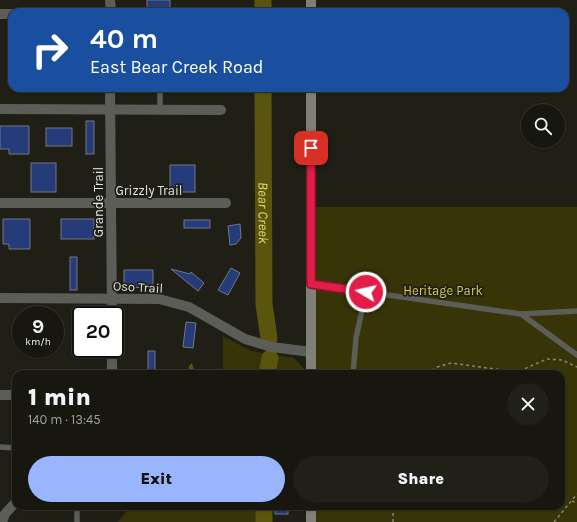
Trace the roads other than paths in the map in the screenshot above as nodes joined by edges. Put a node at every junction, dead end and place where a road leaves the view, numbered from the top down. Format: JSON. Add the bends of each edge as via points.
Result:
{"nodes":[{"id":1,"x":110,"y":92,"type":"edge"},
{"id":2,"x":160,"y":92,"type":"edge"},
{"id":3,"x":311,"y":92,"type":"edge"},
{"id":4,"x":0,"y":109,"type":"edge"},
{"id":5,"x":110,"y":109,"type":"junction"},
{"id":6,"x":160,"y":110,"type":"junction"},
{"id":7,"x":221,"y":110,"type":"dead end"},
{"id":8,"x":0,"y":203,"type":"edge"},
{"id":9,"x":112,"y":203,"type":"junction"},
{"id":10,"x":226,"y":203,"type":"dead end"},
{"id":11,"x":311,"y":284,"type":"junction"},
{"id":12,"x":366,"y":292,"type":"junction"},
{"id":13,"x":0,"y":298,"type":"edge"},
{"id":14,"x":112,"y":299,"type":"junction"},
{"id":15,"x":112,"y":306,"type":"edge"},
{"id":16,"x":577,"y":311,"type":"edge"},
{"id":17,"x":521,"y":314,"type":"junction"},
{"id":18,"x":311,"y":352,"type":"junction"},
{"id":19,"x":577,"y":355,"type":"edge"},
{"id":20,"x":112,"y":358,"type":"edge"},
{"id":21,"x":112,"y":370,"type":"edge"},
{"id":22,"x":311,"y":370,"type":"edge"},
{"id":23,"x":353,"y":370,"type":"edge"},
{"id":24,"x":0,"y":394,"type":"edge"},
{"id":25,"x":12,"y":395,"type":"edge"},
{"id":26,"x":0,"y":447,"type":"edge"},
{"id":27,"x":12,"y":448,"type":"edge"},
{"id":28,"x":12,"y":506,"type":"edge"},
{"id":29,"x":77,"y":510,"type":"edge"},
{"id":30,"x":311,"y":510,"type":"edge"},
{"id":31,"x":2,"y":522,"type":"edge"},
{"id":32,"x":77,"y":522,"type":"edge"},
{"id":33,"x":311,"y":522,"type":"edge"}],
"edges":[{"from":1,"to":5,"type":"street","name":"Grande Trail"},
{"from":2,"to":6,"type":"lane"},
{"from":3,"to":11,"type":"main road"},
{"from":4,"to":5,"type":"street"},
{"from":5,"to":6,"type":"street"},
{"from":5,"to":9,"type":"street","name":"Grande Trail"},
{"from":6,"to":7,"type":"street"},
{"from":8,"to":9,"type":"street","name":"Grizzly Trail"},
{"from":9,"to":10,"type":"street","name":"Grizzly Trail"},
{"from":9,"to":14,"type":"street","name":"Grande Trail"},
{"from":11,"to":12,"type":"lane"},
{"from":11,"to":18,"type":"main road"},
{"from":12,"to":17,"type":"lane"},
{"from":12,"to":23,"type":"lane","via":[[356,338]]},
{"from":13,"to":14,"type":"street","name":"Oso Trail"},
{"from":14,"to":15,"type":"street","name":"Grande Trail"},
{"from":14,"to":18,"type":"street","name":"Oso Trail","via":[[159,299],[189,307],[245,339],[272,347]]},
{"from":16,"to":17,"type":"lane"},
{"from":17,"to":19,"type":"lane"},
{"from":18,"to":22,"type":"main road"},
{"from":20,"to":21,"type":"street"},
{"from":24,"to":25,"type":"street"},
{"from":26,"to":27,"type":"lane"},
{"from":28,"to":31,"type":"street","via":[[4,514]]},
{"from":29,"to":32,"type":"lane"},
{"from":30,"to":33,"type":"main road"}]}
